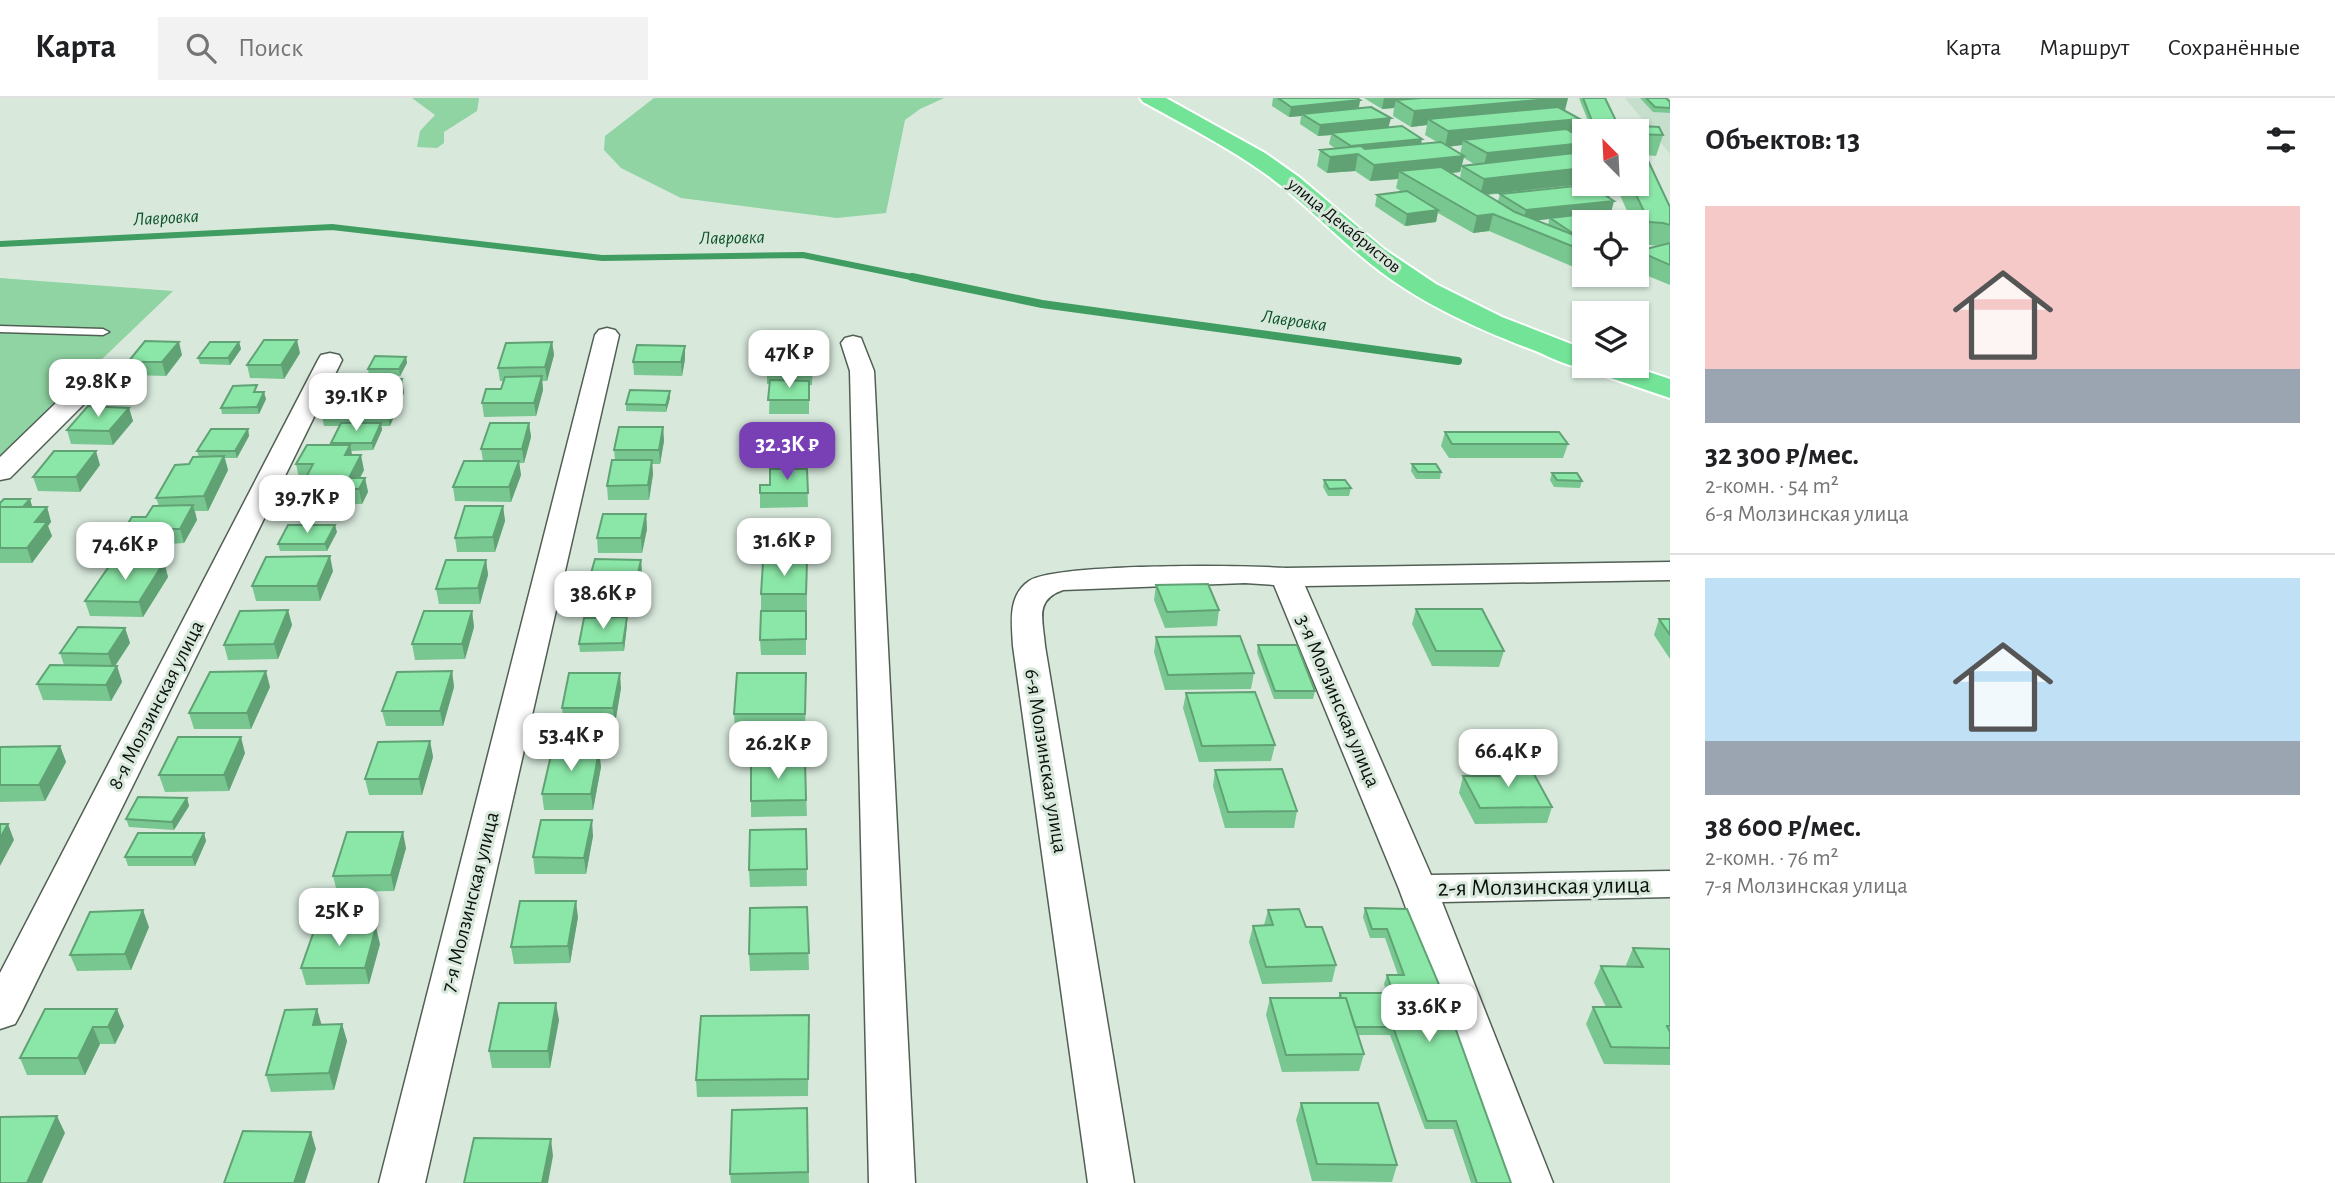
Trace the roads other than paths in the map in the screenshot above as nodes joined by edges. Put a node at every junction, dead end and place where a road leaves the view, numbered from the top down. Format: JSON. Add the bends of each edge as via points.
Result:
{"nodes":[{"id":1,"x":1150,"y":98,"type":"edge"},
{"id":2,"x":0,"y":329,"type":"edge"},
{"id":3,"x":103,"y":332,"type":"dead end"},
{"id":4,"x":607,"y":335,"type":"dead end"},
{"id":5,"x":853,"y":344,"type":"dead end"},
{"id":6,"x":1572,"y":354,"type":"edge"},
{"id":7,"x":330,"y":360,"type":"dead end"},
{"id":8,"x":101,"y":373,"type":"dead end"},
{"id":9,"x":1638,"y":378,"type":"edge"},
{"id":10,"x":1670,"y":389,"type":"edge"},
{"id":11,"x":0,"y":472,"type":"edge"},
{"id":12,"x":1670,"y":571,"type":"edge"},
{"id":13,"x":1286,"y":578,"type":"junction"},
{"id":14,"x":1670,"y":884,"type":"edge"},
{"id":15,"x":1418,"y":889,"type":"junction"},
{"id":16,"x":0,"y":1013,"type":"edge"},
{"id":17,"x":402,"y":1183,"type":"edge"},
{"id":18,"x":892,"y":1183,"type":"edge"},
{"id":19,"x":1111,"y":1183,"type":"edge"},
{"id":20,"x":1530,"y":1183,"type":"edge"}],
"edges":[{"from":1,"to":6,"type":"highway","name":"улица Декабристов","via":[[1263,161],[1373,255],[1407,278],[1502,327]]},
{"from":2,"to":3,"type":"lane"},
{"from":4,"to":17,"type":"street","name":"7-я Молзинская улица"},
{"from":5,"to":18,"type":"street","via":[[862,371]]},
{"from":7,"to":16,"type":"street","name":"8-я Молзинская улица"},
{"from":8,"to":11,"type":"street"},
{"from":9,"to":10,"type":"highway"},
{"from":12,"to":13,"type":"street"},
{"from":13,"to":15,"type":"street","name":"3-я Молзинская улица"},
{"from":13,"to":19,"type":"street","name":"6-я Молзинская улица","via":[[1245,574],[1060,581],[1039,588],[1027,605],[1029,646]]},
{"from":14,"to":15,"type":"street","name":"2-я Молзинская улица"},
{"from":15,"to":20,"type":"street","name":"3-я Молзинская улица"}]}
